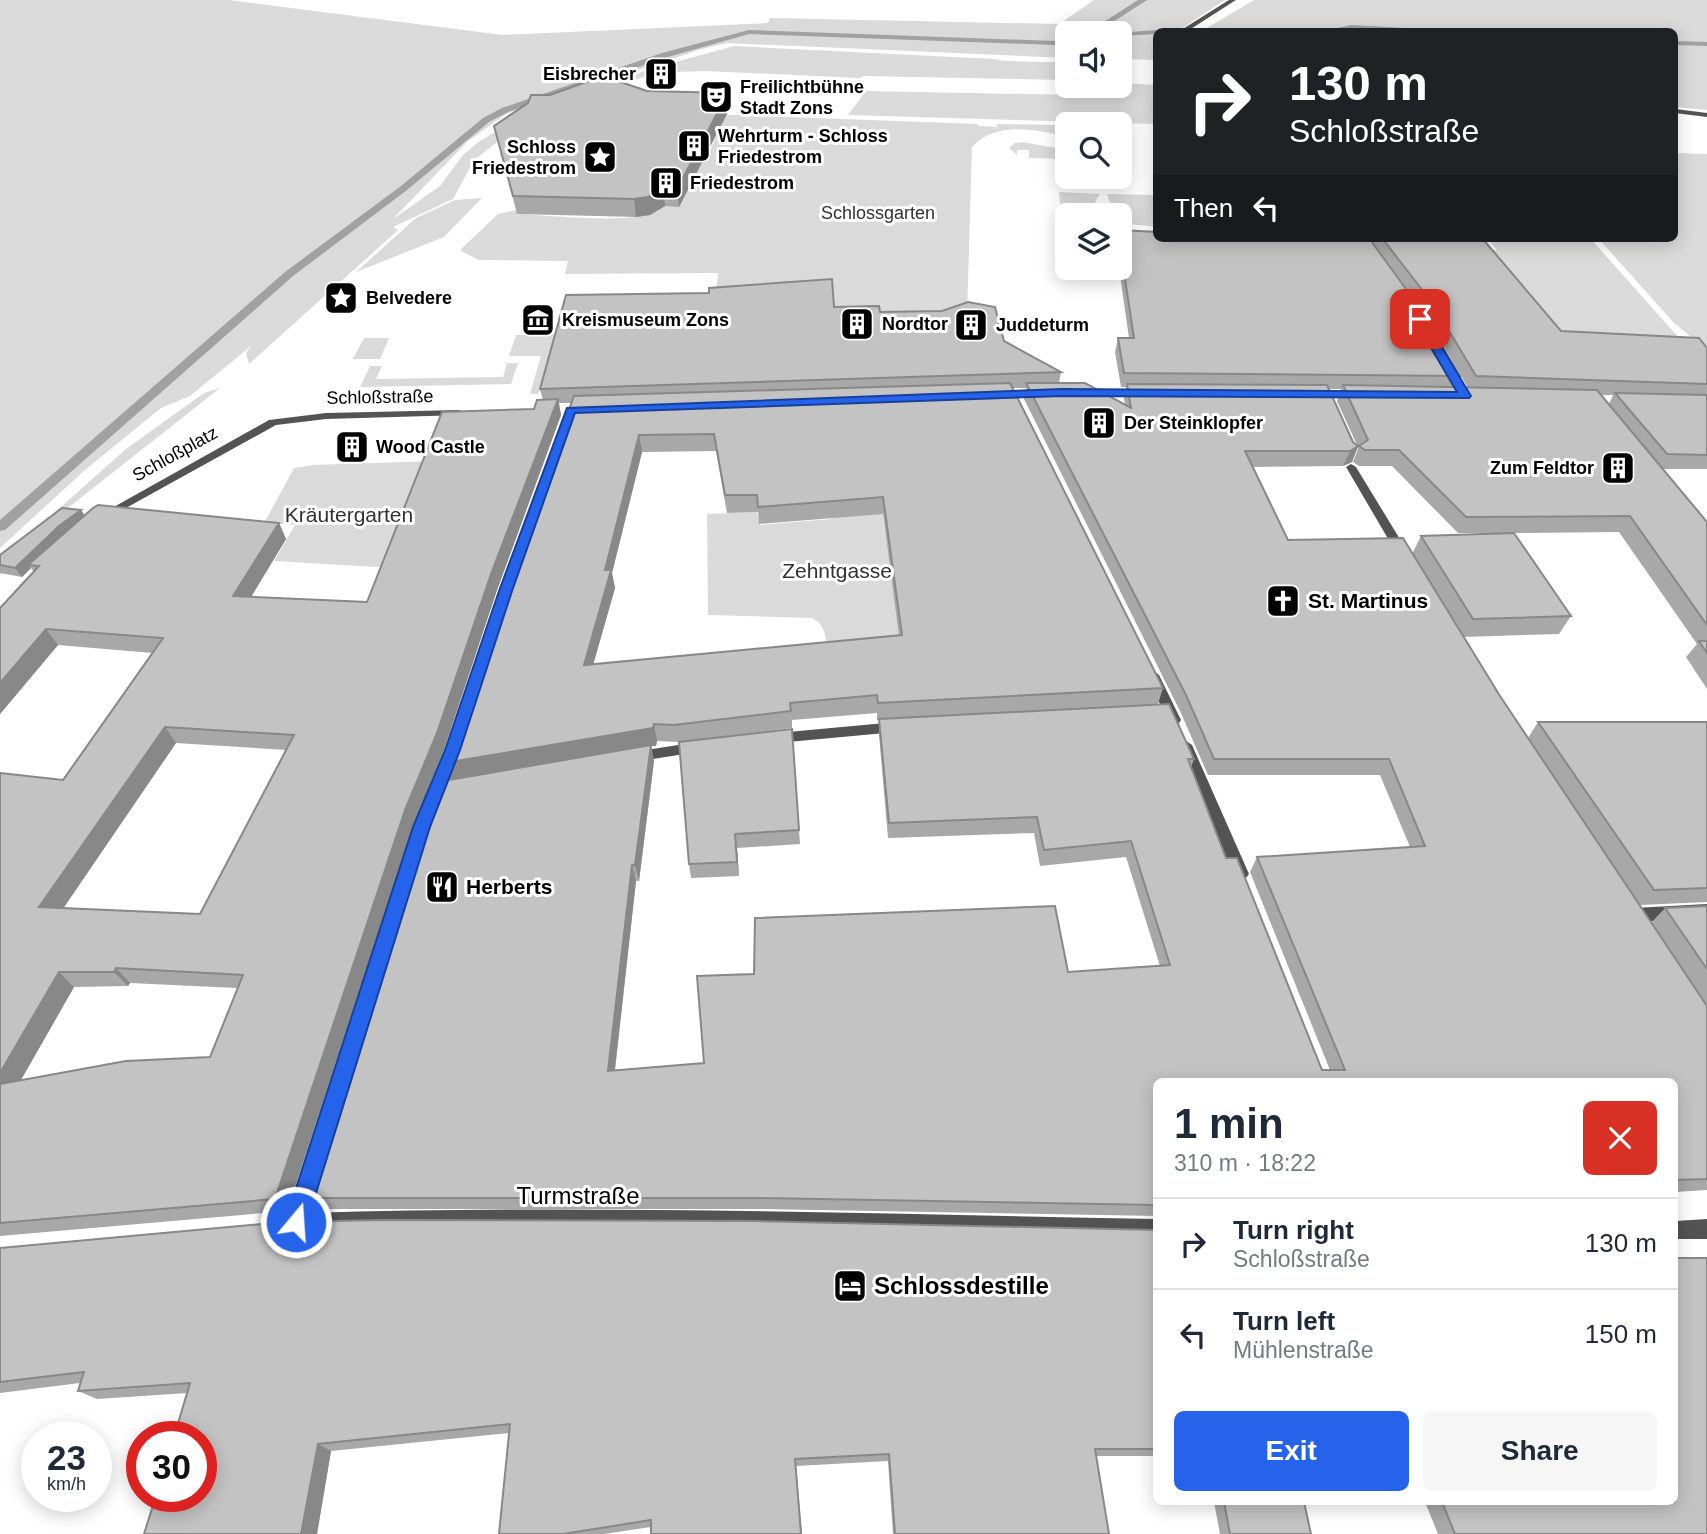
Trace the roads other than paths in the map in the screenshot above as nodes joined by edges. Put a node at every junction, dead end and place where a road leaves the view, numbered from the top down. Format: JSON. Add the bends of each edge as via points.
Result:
{"nodes":[{"id":1,"x":1233,"y":0,"type":"edge"},
{"id":2,"x":1188,"y":28,"type":"edge"},
{"id":3,"x":1678,"y":111,"type":"edge"},
{"id":4,"x":1707,"y":115,"type":"edge"},
{"id":5,"x":1050,"y":393,"type":"edge"},
{"id":6,"x":1074,"y":393,"type":"edge"},
{"id":7,"x":1149,"y":393,"type":"edge"},
{"id":8,"x":1296,"y":394,"type":"edge"},
{"id":9,"x":1326,"y":394,"type":"junction"},
{"id":10,"x":1368,"y":394,"type":"edge"},
{"id":11,"x":986,"y":396,"type":"edge"},
{"id":12,"x":1332,"y":407,"type":"edge"},
{"id":13,"x":464,"y":413,"type":"edge"},
{"id":14,"x":273,"y":422,"type":"joint"},
{"id":15,"x":1351,"y":467,"type":"edge"},
{"id":16,"x":92,"y":523,"type":"edge"},
{"id":17,"x":1411,"y":567,"type":"edge"},
{"id":18,"x":1145,"y":659,"type":"edge"},
{"id":19,"x":908,"y":726,"type":"edge"},
{"id":20,"x":456,"y":738,"type":"edge"},
{"id":21,"x":760,"y":740,"type":"edge"},
{"id":22,"x":707,"y":746,"type":"edge"},
{"id":23,"x":614,"y":760,"type":"edge"},
{"id":24,"x":426,"y":815,"type":"edge"},
{"id":25,"x":1246,"y":887,"type":"edge"},
{"id":26,"x":1707,"y":911,"type":"edge"},
{"id":27,"x":1634,"y":915,"type":"edge"},
{"id":28,"x":313,"y":1169,"type":"edge"},
{"id":29,"x":296,"y":1222,"type":"junction"},
{"id":30,"x":256,"y":1225,"type":"edge"},
{"id":31,"x":1153,"y":1229,"type":"edge"},
{"id":32,"x":1678,"y":1230,"type":"edge"},
{"id":33,"x":1707,"y":1230,"type":"edge"}],
"edges":[{"from":1,"to":2,"type":"street"},
{"from":3,"to":4,"type":"street"},
{"from":5,"to":11,"type":"street","via":[[1017,401]]},
{"from":6,"to":7,"type":"street"},
{"from":8,"to":9,"type":"street"},
{"from":9,"to":10,"type":"street"},
{"from":9,"to":12,"type":"street"},
{"from":13,"to":14,"type":"street","name":"Schloßstraße"},
{"from":14,"to":16,"type":"street","name":"Schloßplatz"},
{"from":15,"to":17,"type":"street"},
{"from":18,"to":25,"type":"street","via":[[1164,713]]},
{"from":19,"to":21,"type":"street"},
{"from":20,"to":24,"type":"street","via":[[443,789]]},
{"from":22,"to":23,"type":"street"},
{"from":26,"to":27,"type":"street"},
{"from":28,"to":29,"type":"street"},
{"from":29,"to":30,"type":"street","name":"Turmstraße"},
{"from":29,"to":31,"type":"street","name":"Turmstraße","via":[[757,1221]]},
{"from":32,"to":33,"type":"street"}]}
